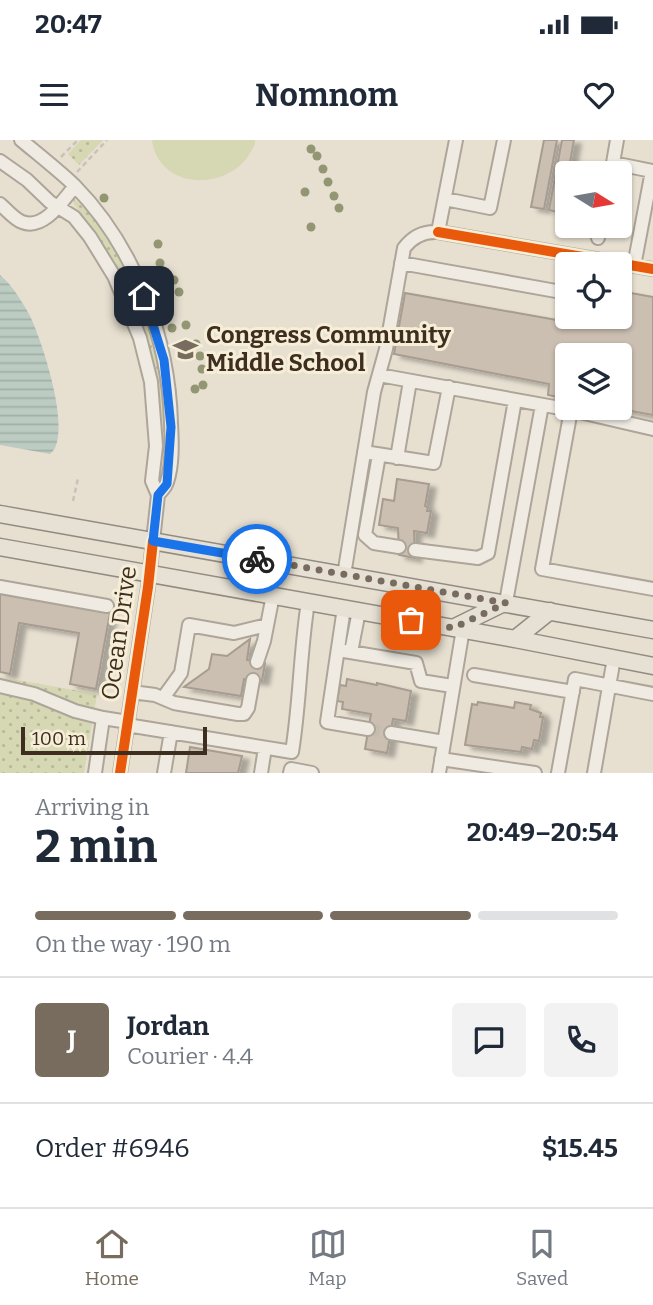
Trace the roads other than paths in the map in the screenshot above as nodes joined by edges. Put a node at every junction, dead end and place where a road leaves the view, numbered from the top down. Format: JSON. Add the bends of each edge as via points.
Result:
{"nodes":[{"id":1,"x":21,"y":140,"type":"edge"},
{"id":2,"x":456,"y":140,"type":"edge"},
{"id":3,"x":504,"y":140,"type":"edge"},
{"id":4,"x":617,"y":140,"type":"edge"},
{"id":5,"x":0,"y":161,"type":"edge"},
{"id":6,"x":612,"y":161,"type":"edge"},
{"id":7,"x":632,"y":170,"type":"edge"},
{"id":8,"x":652,"y":171,"type":"edge"},
{"id":9,"x":75,"y":180,"type":"junction"},
{"id":10,"x":445,"y":199,"type":"junction"},
{"id":11,"x":0,"y":204,"type":"edge"},
{"id":12,"x":58,"y":206,"type":"junction"},
{"id":13,"x":647,"y":231,"type":"edge"},
{"id":14,"x":438,"y":232,"type":"junction"},
{"id":15,"x":555,"y":254,"type":"edge"},
{"id":16,"x":401,"y":263,"type":"junction"},
{"id":17,"x":634,"y":266,"type":"joint"},
{"id":18,"x":653,"y":269,"type":"edge"},
{"id":19,"x":555,"y":291,"type":"edge"},
{"id":20,"x":379,"y":375,"type":"junction"},
{"id":21,"x":410,"y":381,"type":"junction"},
{"id":22,"x":449,"y":387,"type":"junction"},
{"id":23,"x":515,"y":400,"type":"junction"},
{"id":24,"x":542,"y":405,"type":"junction"},
{"id":25,"x":555,"y":407,"type":"edge"},
{"id":26,"x":569,"y":420,"type":"edge"},
{"id":27,"x":606,"y":420,"type":"edge"},
{"id":28,"x":653,"y":429,"type":"edge"},
{"id":29,"x":364,"y":452,"type":"junction"},
{"id":30,"x":379,"y":455,"type":"junction"},
{"id":31,"x":397,"y":458,"type":"junction"},
{"id":32,"x":158,"y":495,"type":"junction"},
{"id":33,"x":0,"y":514,"type":"edge"},
{"id":34,"x":153,"y":541,"type":"junction"},
{"id":35,"x":0,"y":547,"type":"edge"},
{"id":36,"x":399,"y":547,"type":"dead end"},
{"id":37,"x":415,"y":550,"type":"dead end"},
{"id":38,"x":150,"y":574,"type":"junction"},
{"id":39,"x":344,"y":575,"type":"junction"},
{"id":40,"x":0,"y":587,"type":"edge"},
{"id":41,"x":653,"y":589,"type":"edge"},
{"id":42,"x":273,"y":595,"type":"junction"},
{"id":43,"x":309,"y":602,"type":"junction"},
{"id":44,"x":506,"y":603,"type":"junction"},
{"id":45,"x":107,"y":606,"type":"dead end"},
{"id":46,"x":351,"y":609,"type":"junction"},
{"id":47,"x":550,"y":611,"type":"junction"},
{"id":48,"x":267,"y":625,"type":"junction"},
{"id":49,"x":458,"y":628,"type":"junction"},
{"id":50,"x":653,"y":630,"type":"edge"},
{"id":51,"x":515,"y":639,"type":"junction"},
{"id":52,"x":345,"y":651,"type":"junction"},
{"id":53,"x":614,"y":658,"type":"junction"},
{"id":54,"x":257,"y":662,"type":"dead end"},
{"id":55,"x":653,"y":666,"type":"edge"},
{"id":56,"x":474,"y":675,"type":"dead end"},
{"id":57,"x":254,"y":680,"type":"dead end"},
{"id":58,"x":609,"y":684,"type":"junction"},
{"id":59,"x":0,"y":686,"type":"edge"},
{"id":60,"x":452,"y":686,"type":"junction"},
{"id":61,"x":132,"y":692,"type":"junction"},
{"id":62,"x":573,"y":692,"type":"junction"},
{"id":63,"x":653,"y":694,"type":"edge"},
{"id":64,"x":163,"y":698,"type":"junction"},
{"id":65,"x":103,"y":718,"type":"junction"},
{"id":66,"x":127,"y":723,"type":"junction"},
{"id":67,"x":368,"y":729,"type":"tunnel mouth"},
{"id":68,"x":171,"y":732,"type":"junction"},
{"id":69,"x":391,"y":733,"type":"tunnel mouth"},
{"id":70,"x":443,"y":742,"type":"junction"},
{"id":71,"x":265,"y":748,"type":"junction"},
{"id":72,"x":292,"y":752,"type":"junction"},
{"id":73,"x":441,"y":759,"type":"junction"},
{"id":74,"x":290,"y":771,"type":"edge"},
{"id":75,"x":95,"y":773,"type":"edge"},
{"id":76,"x":120,"y":773,"type":"edge"},
{"id":77,"x":164,"y":773,"type":"edge"},
{"id":78,"x":261,"y":773,"type":"edge"},
{"id":79,"x":312,"y":773,"type":"edge"},
{"id":80,"x":439,"y":773,"type":"edge"},
{"id":81,"x":535,"y":773,"type":"edge"},
{"id":82,"x":558,"y":773,"type":"edge"},
{"id":83,"x":594,"y":773,"type":"edge"}],
"edges":[{"from":1,"to":9,"type":"street"},
{"from":2,"to":10,"type":"street"},
{"from":3,"to":10,"type":"street","via":[[490,208]]},
{"from":4,"to":6,"type":"street"},
{"from":5,"to":12,"type":"street"},
{"from":7,"to":8,"type":"street"},
{"from":8,"to":13,"type":"street"},
{"from":9,"to":12,"type":"street"},
{"from":9,"to":32,"type":"street","via":[[124,255],[159,338],[171,427],[167,484]]},
{"from":10,"to":14,"type":"street"},
{"from":11,"to":12,"type":"street","via":[[24,223],[42,220]]},
{"from":12,"to":32,"type":"street","via":[[74,217],[103,256],[140,338],[154,404],[152,481]]},
{"from":13,"to":17,"type":"street"},
{"from":14,"to":15,"type":"street"},
{"from":14,"to":16,"type":"street","via":[[422,233],[408,242]]},
{"from":16,"to":19,"type":"street"},
{"from":16,"to":20,"type":"street"},
{"from":17,"to":18,"type":"street"},
{"from":20,"to":21,"type":"street"},
{"from":20,"to":29,"type":"street"},
{"from":21,"to":22,"type":"street"},
{"from":21,"to":31,"type":"street"},
{"from":22,"to":23,"type":"street"},
{"from":22,"to":31,"type":"street","via":[[434,463]]},
{"from":23,"to":24,"type":"street"},
{"from":23,"to":37,"type":"street","via":[[488,553],[478,558]]},
{"from":24,"to":25,"type":"street"},
{"from":24,"to":44,"type":"street"},
{"from":26,"to":41,"type":"street","via":[[542,569]]},
{"from":27,"to":28,"type":"street"},
{"from":29,"to":30,"type":"street"},
{"from":29,"to":39,"type":"street"},
{"from":30,"to":31,"type":"street"},
{"from":30,"to":36,"type":"street","via":[[365,535],[374,543]]},
{"from":32,"to":34,"type":"street","name":"Ocean Drive"},
{"from":33,"to":34,"type":"main road"},
{"from":34,"to":38,"type":"street","name":"Ocean Drive"},
{"from":34,"to":39,"type":"main road"},
{"from":35,"to":38,"type":"main road"},
{"from":38,"to":42,"type":"main road"},
{"from":38,"to":61,"type":"street","name":"Ocean Drive"},
{"from":39,"to":44,"type":"main road"},
{"from":40,"to":45,"type":"street"},
{"from":42,"to":43,"type":"main road"},
{"from":42,"to":48,"type":"street"},
{"from":43,"to":46,"type":"main road"},
{"from":43,"to":72,"type":"street"},
{"from":44,"to":47,"type":"main road"},
{"from":44,"to":49,"type":"main road"},
{"from":46,"to":49,"type":"main road"},
{"from":46,"to":52,"type":"street"},
{"from":47,"to":50,"type":"main road"},
{"from":47,"to":51,"type":"main road"},
{"from":48,"to":54,"type":"street"},
{"from":48,"to":64,"type":"street","via":[[234,633],[189,625],[181,673]]},
{"from":49,"to":51,"type":"main road"},
{"from":49,"to":60,"type":"street"},
{"from":51,"to":53,"type":"main road"},
{"from":52,"to":60,"type":"street","via":[[416,663],[421,681]]},
{"from":52,"to":67,"type":"street","via":[[327,722]]},
{"from":53,"to":55,"type":"main road"},
{"from":53,"to":58,"type":"street"},
{"from":56,"to":62,"type":"street"},
{"from":57,"to":64,"type":"street","via":[[248,708],[237,715]]},
{"from":58,"to":62,"type":"street","via":[[575,678]]},
{"from":58,"to":63,"type":"street"},
{"from":58,"to":83,"type":"street"},
{"from":59,"to":65,"type":"street"},
{"from":60,"to":70,"type":"street"},
{"from":61,"to":64,"type":"street"},
{"from":61,"to":66,"type":"street","name":"Ocean Drive"},
{"from":62,"to":82,"type":"street"},
{"from":65,"to":66,"type":"street"},
{"from":65,"to":75,"type":"street"},
{"from":66,"to":68,"type":"street"},
{"from":66,"to":76,"type":"street","name":"Ocean Drive"},
{"from":68,"to":71,"type":"street"},
{"from":68,"to":77,"type":"street"},
{"from":69,"to":70,"type":"street"},
{"from":70,"to":73,"type":"street"},
{"from":71,"to":72,"type":"street"},
{"from":71,"to":78,"type":"street"},
{"from":72,"to":74,"type":"street"},
{"from":73,"to":80,"type":"street"},
{"from":73,"to":81,"type":"street"},
{"from":74,"to":79,"type":"street"}]}
